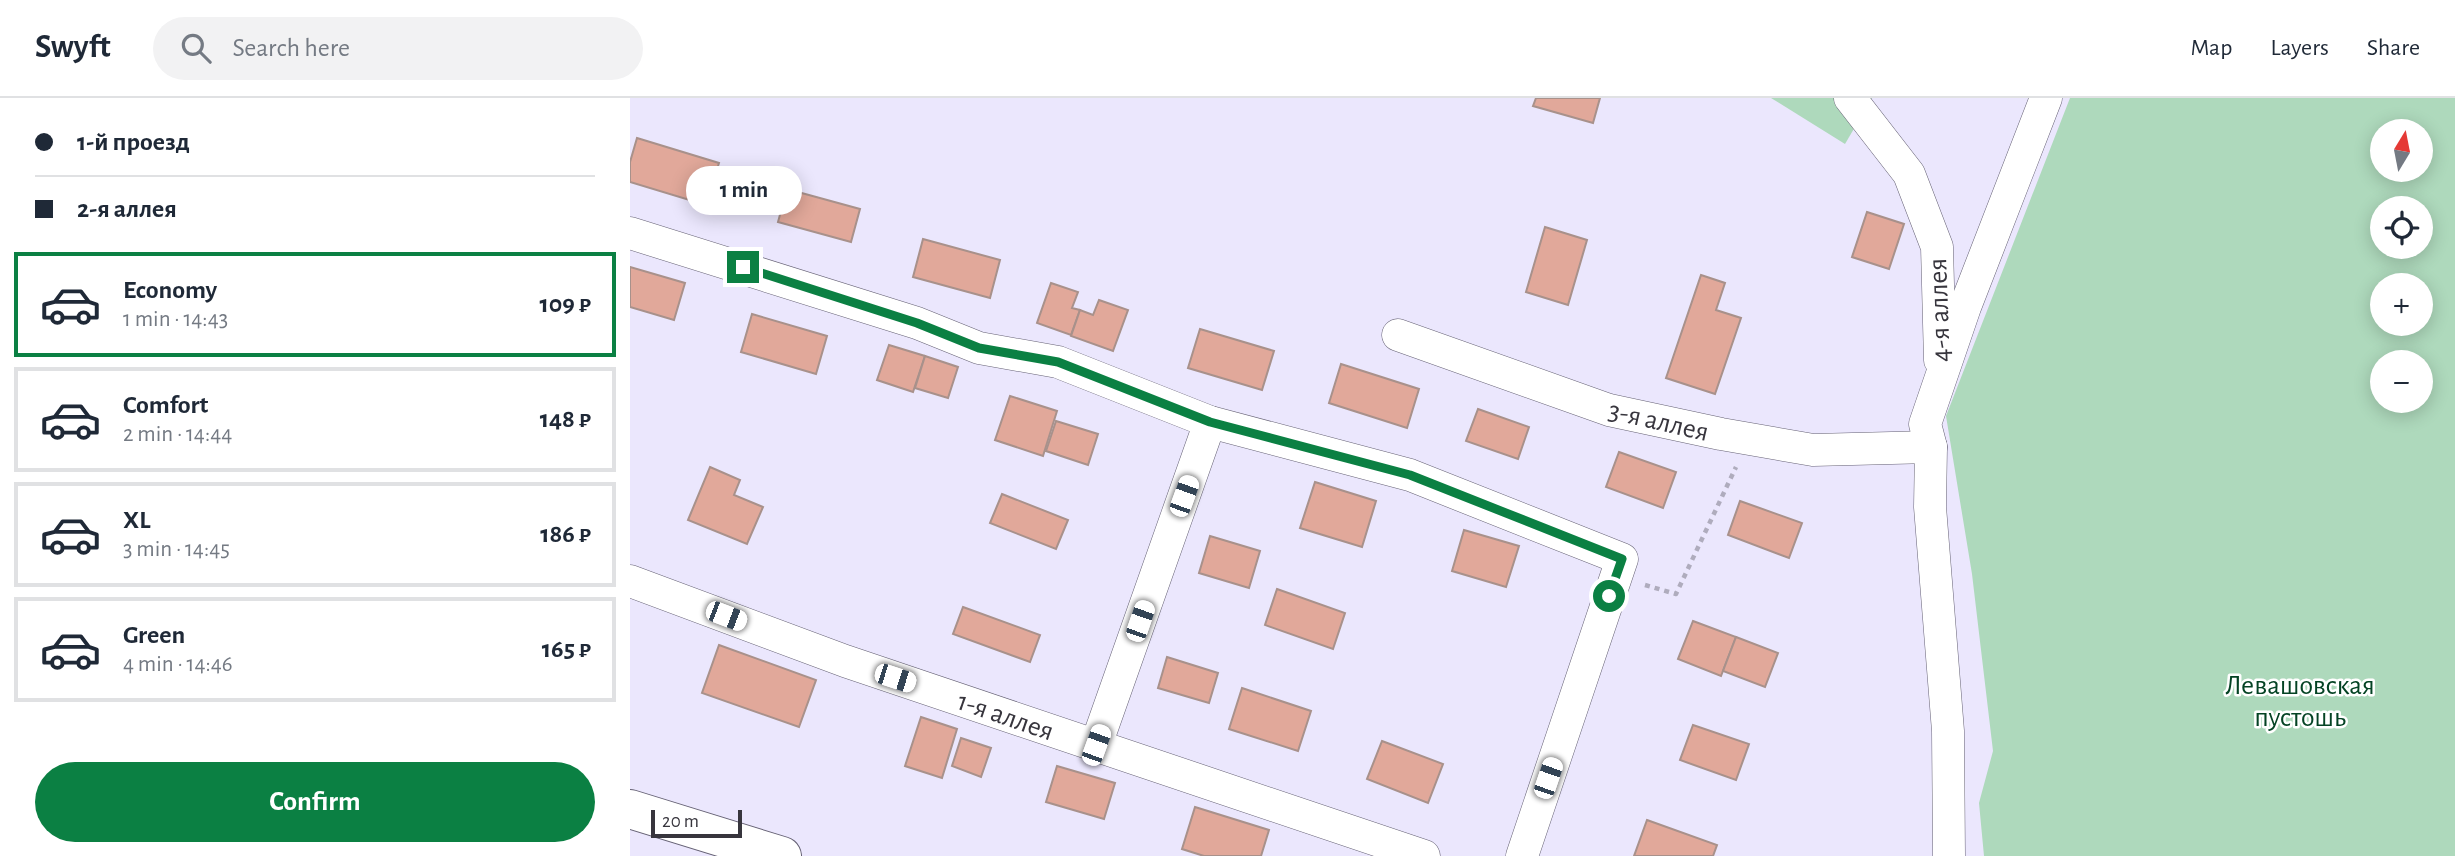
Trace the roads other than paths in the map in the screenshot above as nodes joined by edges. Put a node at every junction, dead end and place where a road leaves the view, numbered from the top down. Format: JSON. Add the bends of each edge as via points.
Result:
{"nodes":[{"id":1,"x":1850,"y":98,"type":"edge"},
{"id":2,"x":2046,"y":98,"type":"edge"},
{"id":3,"x":630,"y":233,"type":"edge"},
{"id":4,"x":1398,"y":335,"type":"dead end"},
{"id":5,"x":1941,"y":379,"type":"junction"},
{"id":6,"x":1210,"y":422,"type":"junction"},
{"id":7,"x":1931,"y":447,"type":"junction"},
{"id":8,"x":630,"y":581,"type":"edge"},
{"id":9,"x":1096,"y":745,"type":"junction"},
{"id":10,"x":630,"y":808,"type":"edge"},
{"id":11,"x":782,"y":856,"type":"edge"},
{"id":12,"x":1424,"y":856,"type":"edge"},
{"id":13,"x":1522,"y":856,"type":"edge"},
{"id":14,"x":1949,"y":856,"type":"edge"}],
"edges":[{"from":1,"to":5,"type":"street","name":"4-я аллея","via":[[1909,174],[1937,247]]},
{"from":2,"to":5,"type":"street"},
{"from":3,"to":6,"type":"street","via":[[917,323],[979,348],[1058,362]]},
{"from":4,"to":7,"type":"street","name":"3-я аллея","via":[[1609,410],[1684,426],[1813,450]]},
{"from":5,"to":7,"type":"street","via":[[1925,424]]},
{"from":6,"to":9,"type":"street"},
{"from":6,"to":13,"type":"street","via":[[1410,475],[1622,559]]},
{"from":7,"to":14,"type":"street","via":[[1930,507],[1948,731]]},
{"from":8,"to":9,"type":"street","name":"1-я аллея","via":[[845,661]]},
{"from":9,"to":12,"type":"street","name":"1-я аллея"},
{"from":10,"to":11,"type":"main road"}]}
